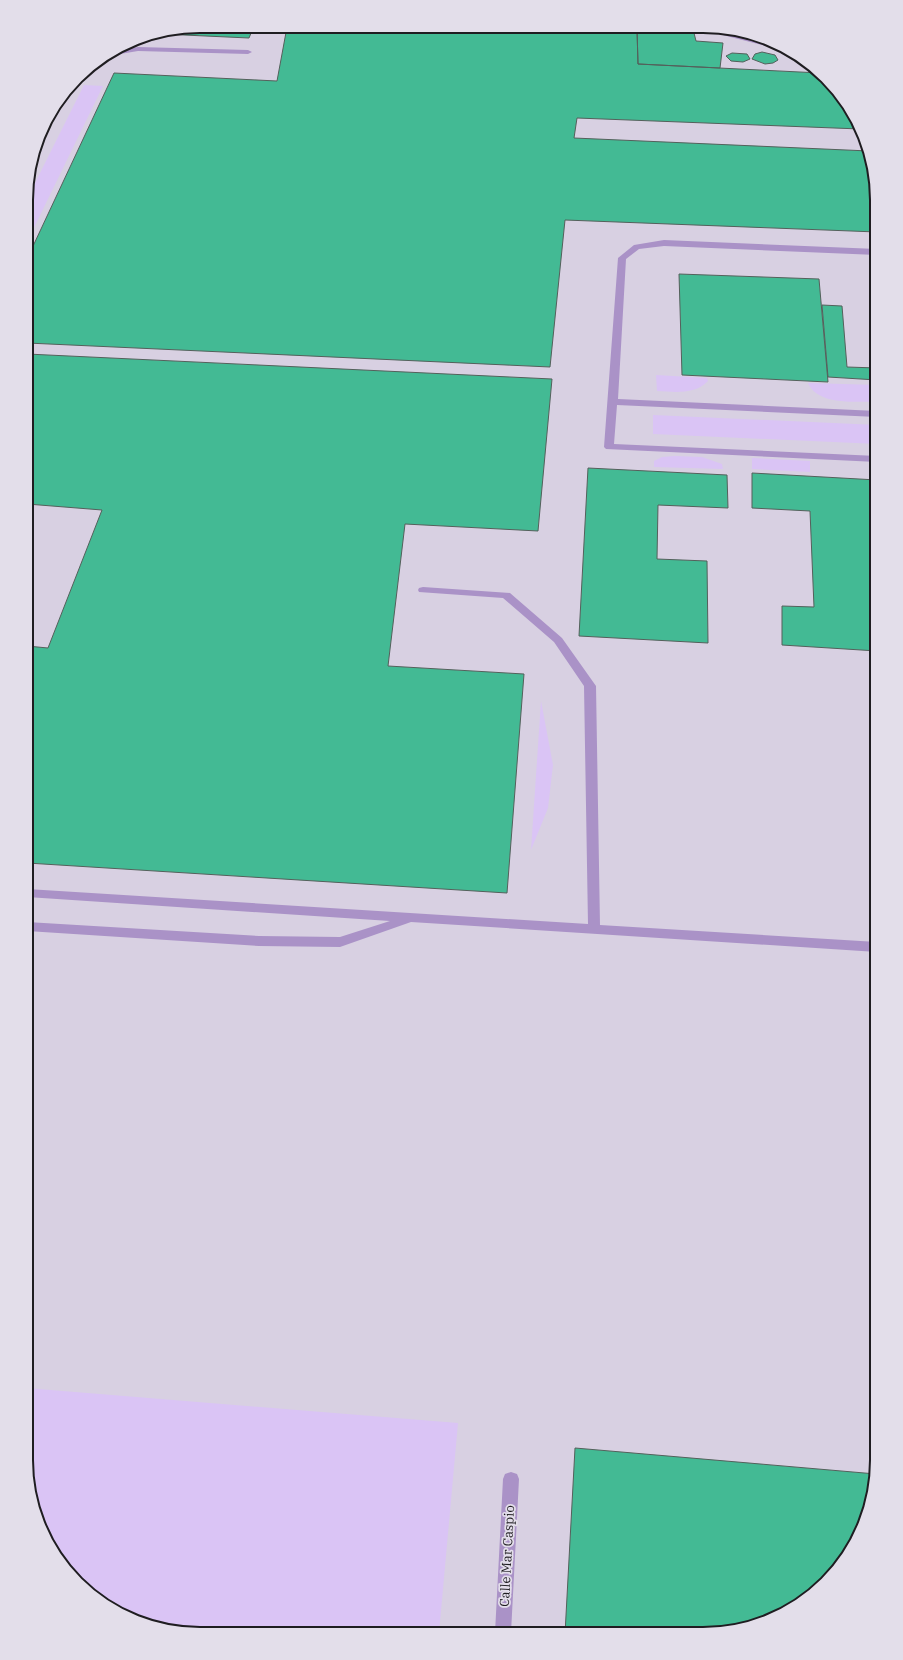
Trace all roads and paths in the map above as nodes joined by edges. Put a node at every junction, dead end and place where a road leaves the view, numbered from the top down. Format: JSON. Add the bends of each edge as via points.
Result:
{"nodes":[{"id":1,"x":722,"y":34,"type":"edge"},
{"id":2,"x":760,"y":43,"type":"edge"},
{"id":3,"x":123,"y":52,"type":"edge"},
{"id":4,"x":248,"y":52,"type":"dead end"},
{"id":5,"x":870,"y":252,"type":"edge"},
{"id":6,"x":613,"y":402,"type":"junction"},
{"id":7,"x":870,"y":414,"type":"edge"},
{"id":8,"x":870,"y":459,"type":"edge"},
{"id":9,"x":423,"y":590,"type":"dead end"},
{"id":10,"x":33,"y":893,"type":"edge"},
{"id":11,"x":412,"y":918,"type":"junction"},
{"id":12,"x":33,"y":927,"type":"edge"},
{"id":13,"x":594,"y":929,"type":"junction"},
{"id":14,"x":870,"y":947,"type":"edge"},
{"id":15,"x":511,"y":1479,"type":"dead end"},
{"id":16,"x":503,"y":1627,"type":"edge"}],
"edges":[{"from":1,"to":2,"type":"street"},
{"from":3,"to":4,"type":"street","via":[[138,49]]},
{"from":5,"to":6,"type":"street","via":[[664,243],[637,247],[622,258]]},
{"from":6,"to":7,"type":"street"},
{"from":6,"to":8,"type":"street","via":[[609,447]]},
{"from":9,"to":13,"type":"street","via":[[506,595],[558,640],[590,686]]},
{"from":10,"to":11,"type":"street"},
{"from":11,"to":12,"type":"street","via":[[340,942],[259,941]]},
{"from":11,"to":13,"type":"street"},
{"from":13,"to":14,"type":"street"},
{"from":15,"to":16,"type":"street","name":"Calle Mar Caspio"}]}
